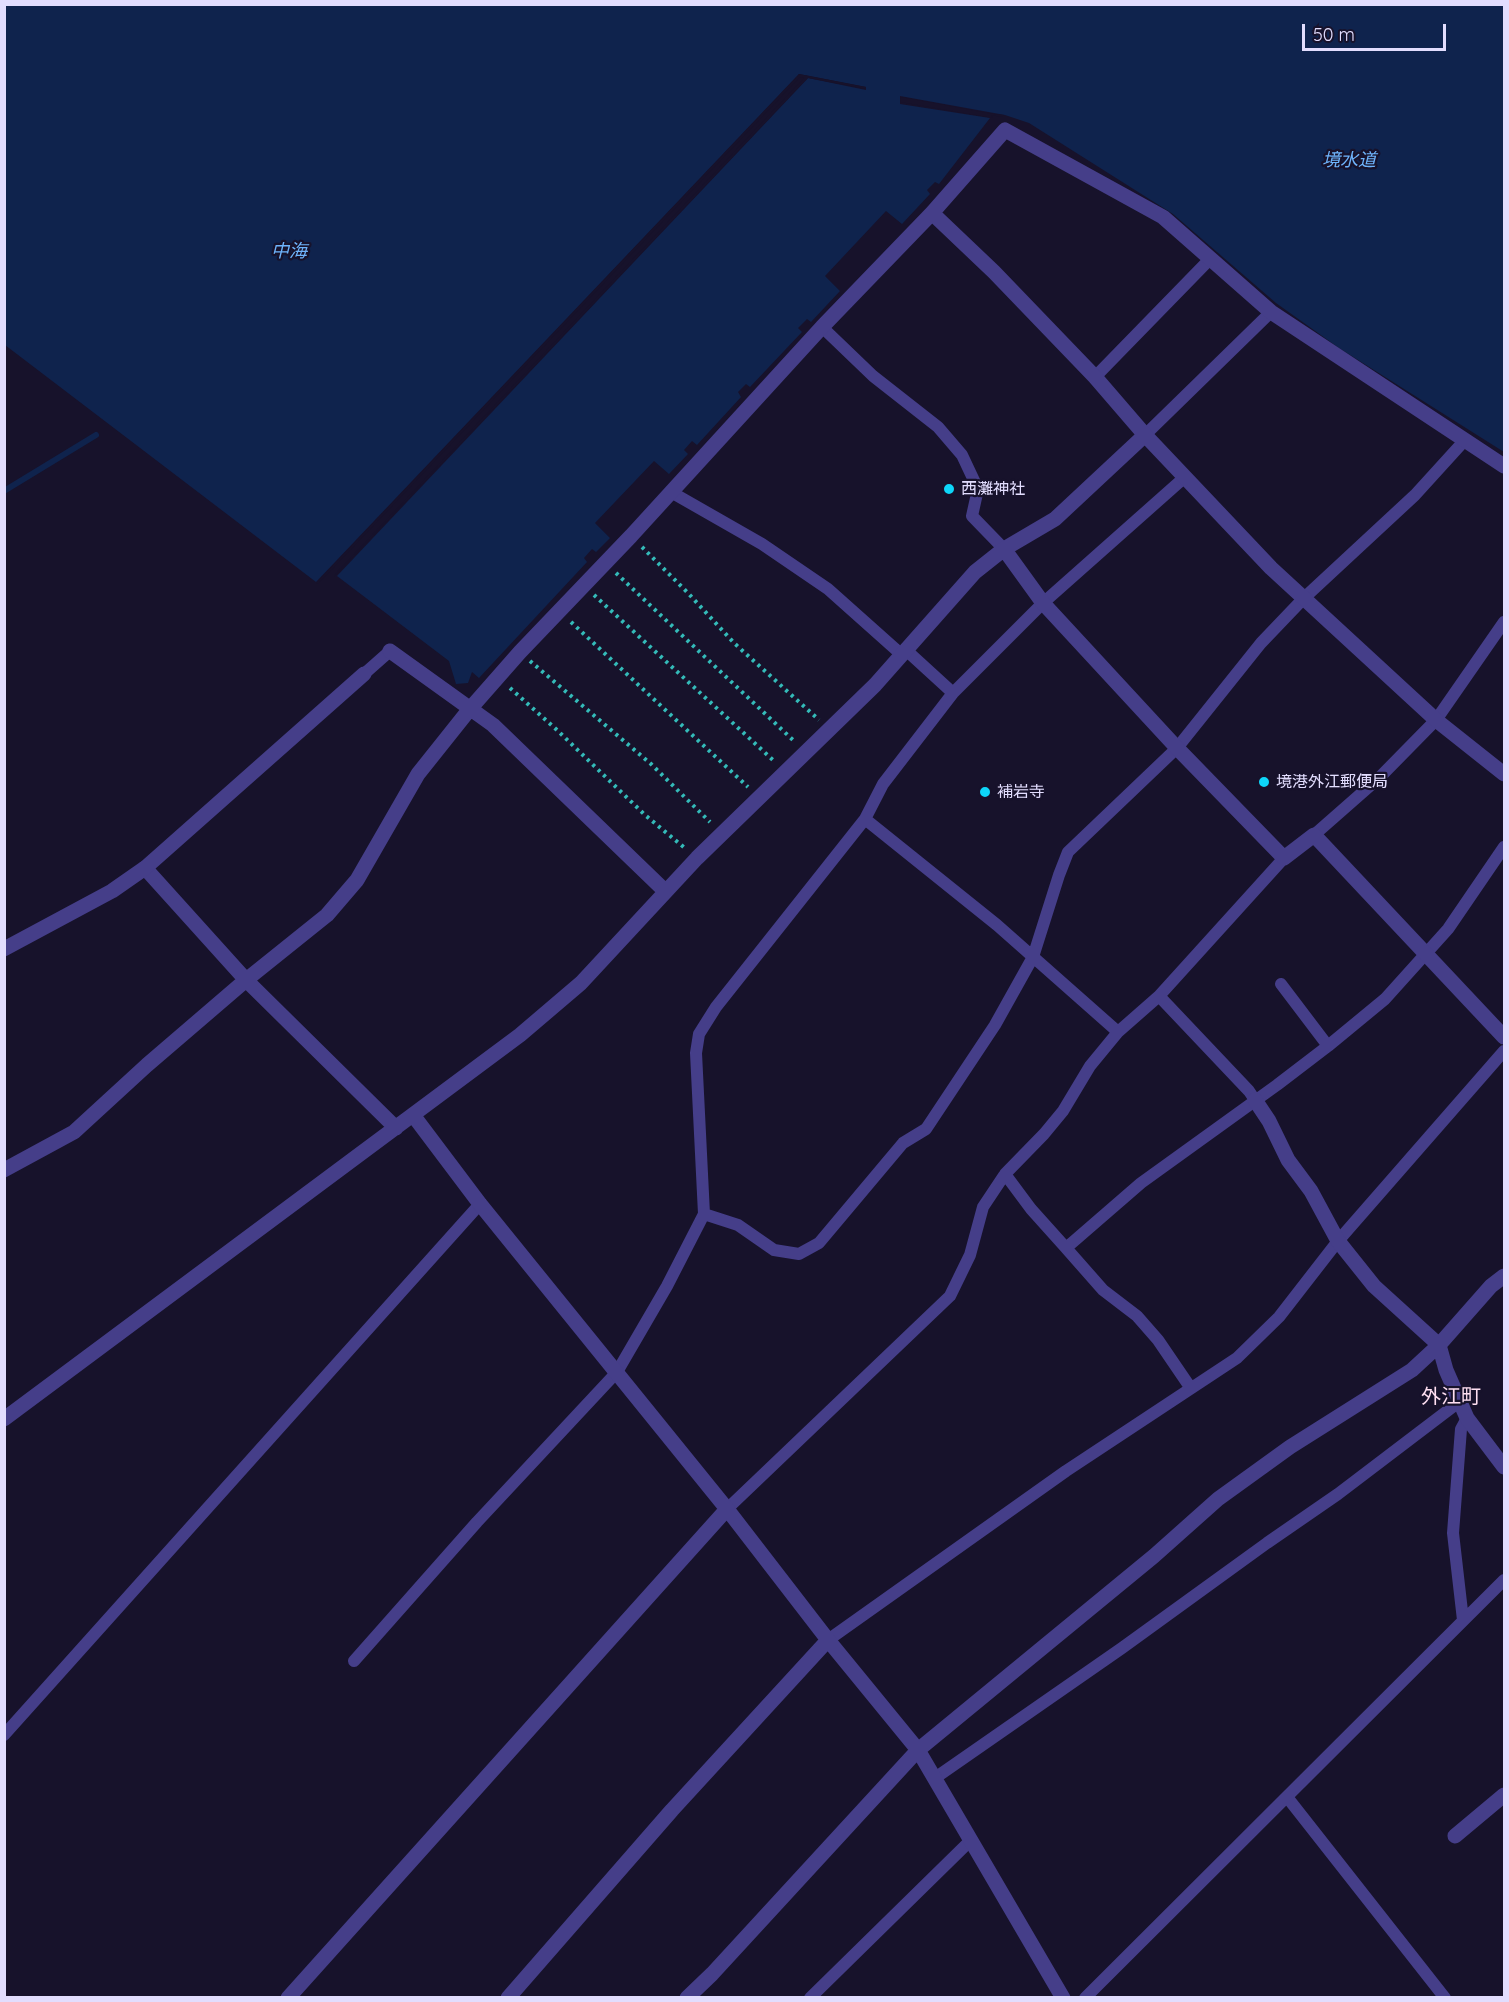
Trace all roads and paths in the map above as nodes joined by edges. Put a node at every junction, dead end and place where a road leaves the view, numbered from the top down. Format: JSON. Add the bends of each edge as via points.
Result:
{"nodes":[{"id":1,"x":932,"y":213,"type":"junction"},
{"id":2,"x":1210,"y":259,"type":"junction"},
{"id":3,"x":1271,"y":312,"type":"junction"},
{"id":4,"x":822,"y":327,"type":"junction"},
{"id":5,"x":1095,"y":377,"type":"junction"},
{"id":6,"x":1145,"y":435,"type":"junction"},
{"id":7,"x":1465,"y":440,"type":"junction"},
{"id":8,"x":1504,"y":466,"type":"edge"},
{"id":9,"x":1185,"y":477,"type":"junction"},
{"id":10,"x":671,"y":492,"type":"junction"},
{"id":11,"x":631,"y":536,"type":"junction"},
{"id":12,"x":1004,"y":549,"type":"junction"},
{"id":13,"x":605,"y":563,"type":"junction"},
{"id":14,"x":583,"y":586,"type":"junction"},
{"id":15,"x":1304,"y":598,"type":"junction"},
{"id":16,"x":1042,"y":603,"type":"junction"},
{"id":17,"x":560,"y":610,"type":"junction"},
{"id":18,"x":1504,"y":622,"type":"edge"},
{"id":19,"x":390,"y":651,"type":"joint"},
{"id":20,"x":520,"y":652,"type":"junction"},
{"id":21,"x":904,"y":652,"type":"junction"},
{"id":22,"x":364,"y":674,"type":"joint"},
{"id":23,"x":498,"y":677,"type":"junction"},
{"id":24,"x":953,"y":693,"type":"junction"},
{"id":25,"x":469,"y":710,"type":"junction"},
{"id":26,"x":1436,"y":720,"type":"junction"},
{"id":27,"x":830,"y":729,"type":"junction"},
{"id":28,"x":1177,"y":748,"type":"junction"},
{"id":29,"x":805,"y":752,"type":"junction"},
{"id":30,"x":785,"y":772,"type":"junction"},
{"id":31,"x":1504,"y":774,"type":"edge"},
{"id":32,"x":759,"y":798,"type":"junction"},
{"id":33,"x":866,"y":819,"type":"junction"},
{"id":34,"x":722,"y":833,"type":"junction"},
{"id":35,"x":1314,"y":835,"type":"junction"},
{"id":36,"x":1504,"y":847,"type":"edge"},
{"id":37,"x":697,"y":858,"type":"junction"},
{"id":38,"x":1284,"y":858,"type":"junction"},
{"id":39,"x":145,"y":868,"type":"junction"},
{"id":40,"x":665,"y":891,"type":"junction"},
{"id":41,"x":4,"y":949,"type":"edge"},
{"id":42,"x":1425,"y":953,"type":"junction"},
{"id":43,"x":1033,"y":957,"type":"junction"},
{"id":44,"x":246,"y":980,"type":"junction"},
{"id":45,"x":1281,"y":984,"type":"dead end"},
{"id":46,"x":1159,"y":996,"type":"junction"},
{"id":47,"x":1118,"y":1032,"type":"junction"},
{"id":48,"x":1504,"y":1037,"type":"edge"},
{"id":49,"x":1328,"y":1046,"type":"junction"},
{"id":50,"x":1504,"y":1051,"type":"edge"},
{"id":51,"x":1255,"y":1100,"type":"junction"},
{"id":52,"x":412,"y":1115,"type":"junction"},
{"id":53,"x":396,"y":1128,"type":"junction"},
{"id":54,"x":4,"y":1170,"type":"edge"},
{"id":55,"x":1005,"y":1174,"type":"junction"},
{"id":56,"x":480,"y":1204,"type":"junction"},
{"id":57,"x":704,"y":1214,"type":"junction"},
{"id":58,"x":1338,"y":1241,"type":"junction"},
{"id":59,"x":1066,"y":1248,"type":"junction"},
{"id":60,"x":1504,"y":1276,"type":"edge"},
{"id":61,"x":1440,"y":1346,"type":"junction"},
{"id":62,"x":617,"y":1372,"type":"junction"},
{"id":63,"x":1190,"y":1387,"type":"junction"},
{"id":64,"x":1459,"y":1402,"type":"junction"},
{"id":65,"x":1467,"y":1418,"type":"junction"},
{"id":66,"x":4,"y":1419,"type":"edge"},
{"id":67,"x":1504,"y":1467,"type":"edge"},
{"id":68,"x":728,"y":1509,"type":"junction"},
{"id":69,"x":1504,"y":1580,"type":"edge"},
{"id":70,"x":1462,"y":1620,"type":"junction"},
{"id":71,"x":828,"y":1640,"type":"junction"},
{"id":72,"x":354,"y":1661,"type":"dead end"},
{"id":73,"x":4,"y":1735,"type":"edge"},
{"id":74,"x":918,"y":1750,"type":"junction"},
{"id":75,"x":935,"y":1778,"type":"junction"},
{"id":76,"x":1504,"y":1795,"type":"edge"},
{"id":77,"x":1287,"y":1797,"type":"junction"},
{"id":78,"x":1455,"y":1836,"type":"dead end"},
{"id":79,"x":971,"y":1840,"type":"junction"},
{"id":80,"x":288,"y":1998,"type":"edge"},
{"id":81,"x":508,"y":1998,"type":"edge"},
{"id":82,"x":687,"y":1998,"type":"edge"},
{"id":83,"x":810,"y":1998,"type":"edge"},
{"id":84,"x":1062,"y":1998,"type":"edge"},
{"id":85,"x":1085,"y":1998,"type":"edge"},
{"id":86,"x":1445,"y":1998,"type":"edge"}],
"edges":[{"from":1,"to":2,"type":"street","via":[[1005,130],[1163,217]]},
{"from":1,"to":4,"type":"street"},
{"from":1,"to":5,"type":"street"},
{"from":2,"to":3,"type":"street"},
{"from":2,"to":5,"type":"lane"},
{"from":3,"to":6,"type":"lane"},
{"from":3,"to":7,"type":"street"},
{"from":4,"to":10,"type":"street"},
{"from":4,"to":12,"type":"lane","via":[[873,376],[938,426],[962,455],[978,489],[972,516]]},
{"from":5,"to":6,"type":"street"},
{"from":6,"to":9,"type":"street"},
{"from":6,"to":12,"type":"street","via":[[1055,519]]},
{"from":7,"to":8,"type":"street"},
{"from":7,"to":15,"type":"lane","via":[[1415,495]]},
{"from":9,"to":15,"type":"street"},
{"from":9,"to":16,"type":"lane"},
{"from":10,"to":11,"type":"street"},
{"from":10,"to":21,"type":"lane","via":[[762,544],[828,589]]},
{"from":11,"to":13,"type":"street"},
{"from":11,"to":27,"type":"path","via":[[734,643]]},
{"from":12,"to":16,"type":"street"},
{"from":12,"to":21,"type":"street","via":[[975,572]]},
{"from":13,"to":14,"type":"street"},
{"from":13,"to":29,"type":"path"},
{"from":14,"to":17,"type":"street"},
{"from":14,"to":30,"type":"path"},
{"from":15,"to":26,"type":"street"},
{"from":15,"to":28,"type":"lane","via":[[1261,643]]},
{"from":16,"to":24,"type":"lane"},
{"from":16,"to":28,"type":"street"},
{"from":17,"to":20,"type":"street"},
{"from":17,"to":32,"type":"path"},
{"from":18,"to":26,"type":"lane"},
{"from":19,"to":22,"type":"lane"},
{"from":19,"to":25,"type":"street"},
{"from":20,"to":23,"type":"street"},
{"from":20,"to":34,"type":"path","via":[[651,764]]},
{"from":21,"to":24,"type":"lane"},
{"from":21,"to":27,"type":"street"},
{"from":22,"to":39,"type":"street"},
{"from":23,"to":25,"type":"street"},
{"from":23,"to":37,"type":"path","via":[[645,815]]},
{"from":24,"to":33,"type":"lane","via":[[883,784]]},
{"from":25,"to":40,"type":"street","via":[[493,725]]},
{"from":25,"to":44,"type":"street","via":[[418,774],[357,880],[327,915]]},
{"from":26,"to":31,"type":"street"},
{"from":26,"to":35,"type":"lane","via":[[1380,777]]},
{"from":27,"to":29,"type":"street"},
{"from":28,"to":38,"type":"street"},
{"from":28,"to":43,"type":"lane","via":[[1068,852]]},
{"from":29,"to":30,"type":"street"},
{"from":30,"to":32,"type":"street"},
{"from":32,"to":34,"type":"street"},
{"from":33,"to":43,"type":"lane"},
{"from":33,"to":57,"type":"lane","via":[[716,1007],[699,1034],[696,1053]]},
{"from":34,"to":37,"type":"street"},
{"from":35,"to":38,"type":"street"},
{"from":35,"to":42,"type":"street"},
{"from":36,"to":42,"type":"lane","via":[[1448,929]]},
{"from":37,"to":40,"type":"street"},
{"from":38,"to":46,"type":"lane"},
{"from":39,"to":41,"type":"street","via":[[112,891]]},
{"from":39,"to":44,"type":"street"},
{"from":40,"to":52,"type":"street","via":[[581,983],[520,1035]]},
{"from":42,"to":48,"type":"street"},
{"from":42,"to":49,"type":"lane","via":[[1384,999]]},
{"from":43,"to":47,"type":"lane"},
{"from":43,"to":57,"type":"lane","via":[[995,1025],[926,1129],[903,1143],[819,1244],[799,1254],[774,1250],[738,1226]]},
{"from":44,"to":53,"type":"street"},
{"from":44,"to":54,"type":"street","via":[[74,1132]]},
{"from":45,"to":49,"type":"lane"},
{"from":46,"to":47,"type":"lane"},
{"from":46,"to":51,"type":"lane"},
{"from":47,"to":55,"type":"lane","via":[[1090,1066],[1057,1119]]},
{"from":49,"to":51,"type":"lane"},
{"from":50,"to":58,"type":"lane"},
{"from":51,"to":58,"type":"street"},
{"from":51,"to":59,"type":"lane","via":[[1141,1183]]},
{"from":52,"to":53,"type":"street"},
{"from":52,"to":56,"type":"street"},
{"from":53,"to":66,"type":"street"},
{"from":55,"to":59,"type":"lane"},
{"from":55,"to":68,"type":"lane","via":[[983,1208],[970,1255],[950,1296]]},
{"from":56,"to":62,"type":"street"},
{"from":56,"to":73,"type":"lane"},
{"from":57,"to":62,"type":"lane"},
{"from":58,"to":61,"type":"street","via":[[1374,1286]]},
{"from":58,"to":63,"type":"lane","via":[[1259,1337],[1237,1358]]},
{"from":59,"to":63,"type":"lane","via":[[1103,1290],[1137,1316]]},
{"from":60,"to":61,"type":"street"},
{"from":61,"to":64,"type":"street"},
{"from":61,"to":74,"type":"street","via":[[1412,1370],[1290,1447],[1218,1499]]},
{"from":62,"to":68,"type":"street"},
{"from":62,"to":72,"type":"lane"},
{"from":63,"to":71,"type":"lane"},
{"from":64,"to":65,"type":"street"},
{"from":64,"to":75,"type":"lane","via":[[1338,1494]]},
{"from":65,"to":67,"type":"street"},
{"from":65,"to":70,"type":"lane","via":[[1461,1429],[1453,1533]]},
{"from":68,"to":71,"type":"street"},
{"from":68,"to":80,"type":"street"},
{"from":69,"to":70,"type":"lane"},
{"from":70,"to":77,"type":"lane"},
{"from":71,"to":74,"type":"street"},
{"from":71,"to":81,"type":"street","via":[[672,1810]]},
{"from":74,"to":75,"type":"street"},
{"from":74,"to":82,"type":"street"},
{"from":75,"to":79,"type":"street"},
{"from":76,"to":78,"type":"street"},
{"from":77,"to":85,"type":"lane"},
{"from":77,"to":86,"type":"lane"},
{"from":79,"to":83,"type":"lane"},
{"from":79,"to":84,"type":"street"}]}
